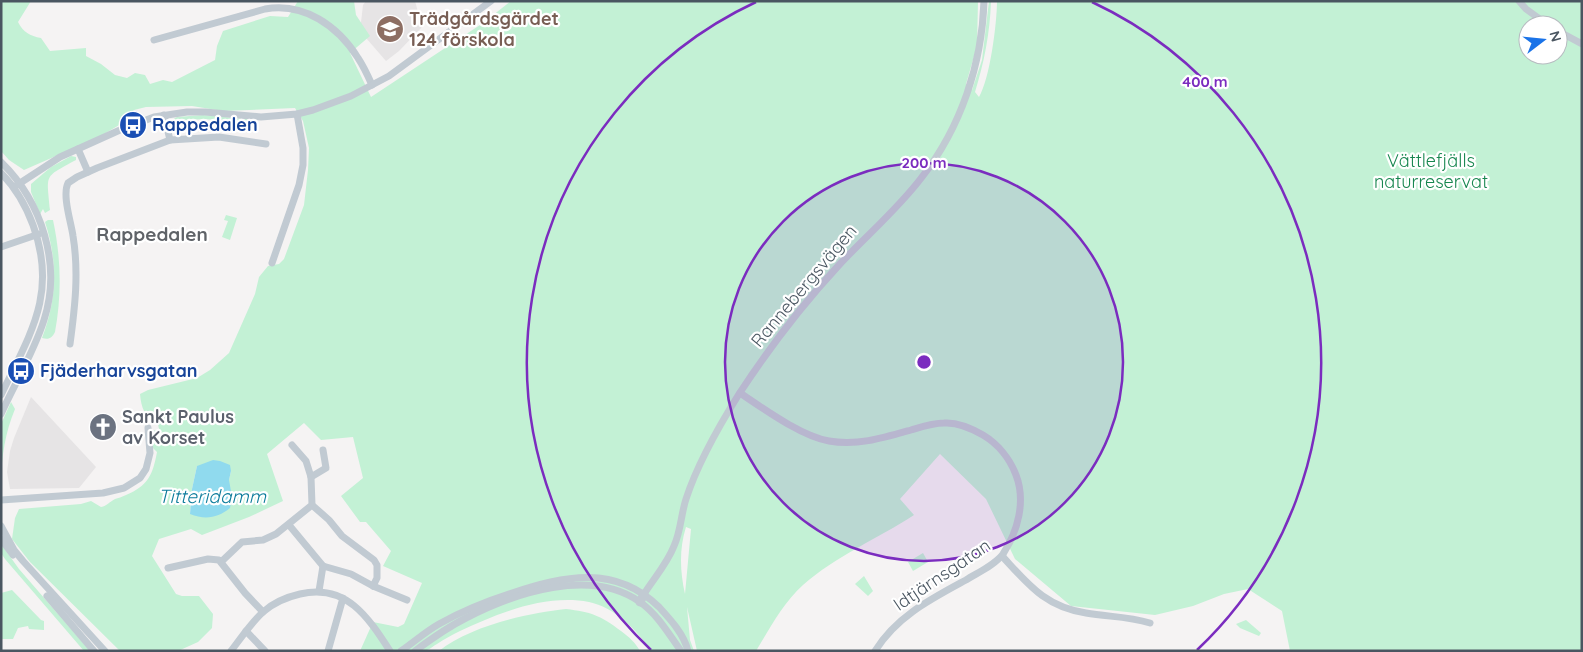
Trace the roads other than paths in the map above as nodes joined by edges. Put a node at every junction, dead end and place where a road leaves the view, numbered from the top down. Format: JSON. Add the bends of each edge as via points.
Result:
{"nodes":[{"id":1,"x":491,"y":1,"type":"edge"},
{"id":2,"x":984,"y":1,"type":"edge"},
{"id":3,"x":1519,"y":1,"type":"edge"},
{"id":4,"x":1533,"y":15,"type":"edge"},
{"id":5,"x":1568,"y":36,"type":"edge"},
{"id":6,"x":154,"y":40,"type":"dead end"},
{"id":7,"x":1582,"y":44,"type":"edge"},
{"id":8,"x":372,"y":86,"type":"junction"},
{"id":9,"x":297,"y":114,"type":"junction"},
{"id":10,"x":164,"y":115,"type":"junction"},
{"id":11,"x":170,"y":140,"type":"junction"},
{"id":12,"x":266,"y":144,"type":"dead end"},
{"id":13,"x":78,"y":149,"type":"junction"},
{"id":14,"x":1,"y":162,"type":"edge"},
{"id":15,"x":88,"y":172,"type":"junction"},
{"id":16,"x":1,"y":173,"type":"edge"},
{"id":17,"x":17,"y":185,"type":"junction"},
{"id":18,"x":44,"y":232,"type":"junction"},
{"id":19,"x":36,"y":235,"type":"junction"},
{"id":20,"x":1,"y":247,"type":"edge"},
{"id":21,"x":272,"y":263,"type":"dead end"},
{"id":22,"x":70,"y":344,"type":"dead end"},
{"id":23,"x":740,"y":393,"type":"junction"},
{"id":24,"x":1,"y":395,"type":"edge"},
{"id":25,"x":1,"y":414,"type":"edge"},
{"id":26,"x":148,"y":428,"type":"dead end"},
{"id":27,"x":292,"y":445,"type":"dead end"},
{"id":28,"x":323,"y":450,"type":"dead end"},
{"id":29,"x":311,"y":476,"type":"junction"},
{"id":30,"x":1,"y":500,"type":"edge"},
{"id":31,"x":312,"y":505,"type":"junction"},
{"id":32,"x":289,"y":525,"type":"junction"},
{"id":33,"x":1,"y":526,"type":"edge"},
{"id":34,"x":1,"y":539,"type":"edge"},
{"id":35,"x":1002,"y":556,"type":"junction"},
{"id":36,"x":221,"y":562,"type":"junction"},
{"id":37,"x":323,"y":566,"type":"junction"},
{"id":38,"x":168,"y":568,"type":"dead end"},
{"id":39,"x":373,"y":586,"type":"junction"},
{"id":40,"x":319,"y":591,"type":"junction"},
{"id":41,"x":343,"y":598,"type":"junction"},
{"id":42,"x":642,"y":598,"type":"junction"},
{"id":43,"x":407,"y":600,"type":"dead end"},
{"id":44,"x":263,"y":612,"type":"junction"},
{"id":45,"x":1150,"y":623,"type":"dead end"},
{"id":46,"x":246,"y":631,"type":"junction"},
{"id":47,"x":94,"y":651,"type":"edge"},
{"id":48,"x":105,"y":651,"type":"edge"},
{"id":49,"x":231,"y":651,"type":"edge"},
{"id":50,"x":265,"y":651,"type":"edge"},
{"id":51,"x":328,"y":651,"type":"edge"},
{"id":52,"x":390,"y":651,"type":"edge"},
{"id":53,"x":401,"y":651,"type":"edge"},
{"id":54,"x":415,"y":651,"type":"edge"},
{"id":55,"x":681,"y":651,"type":"edge"},
{"id":56,"x":688,"y":651,"type":"edge"},
{"id":57,"x":875,"y":651,"type":"edge"}],
"edges":[{"from":1,"to":8,"type":"street"},
{"from":2,"to":23,"type":"street","name":"Rannebergsvägen","via":[[976,64],[947,138],[905,197],[797,314]]},
{"from":3,"to":4,"type":"street"},
{"from":5,"to":7,"type":"street"},
{"from":6,"to":8,"type":"street","via":[[265,9],[289,7],[321,19],[341,36],[358,58]]},
{"from":8,"to":9,"type":"street","via":[[331,104]]},
{"from":9,"to":10,"type":"street","via":[[261,118],[205,112]]},
{"from":9,"to":21,"type":"street","via":[[304,148],[303,165]]},
{"from":10,"to":11,"type":"street"},
{"from":10,"to":13,"type":"street","via":[[133,124]]},
{"from":11,"to":12,"type":"street","via":[[219,137]]},
{"from":11,"to":15,"type":"street"},
{"from":13,"to":15,"type":"street"},
{"from":13,"to":17,"type":"street"},
{"from":14,"to":17,"type":"street"},
{"from":15,"to":22,"type":"street","via":[[70,181],[66,190],[77,273]]},
{"from":16,"to":17,"type":"street"},
{"from":17,"to":18,"type":"street","via":[[33,205]]},
{"from":17,"to":19,"type":"street"},
{"from":18,"to":19,"type":"street"},
{"from":18,"to":25,"type":"street","via":[[50,269],[47,310]]},
{"from":19,"to":20,"type":"street"},
{"from":19,"to":24,"type":"street","via":[[43,270],[40,308]]},
{"from":23,"to":35,"type":"street","name":"Idtjärnsgatan","via":[[797,429],[830,441],[858,443],[944,423],[976,431],[1001,449],[1019,485],[1017,525]]},
{"from":23,"to":42,"type":"street","name":"Rannebergsvägen","via":[[698,468],[669,558]]},
{"from":26,"to":30,"type":"street","via":[[150,453],[146,469],[140,478],[124,488]]},
{"from":27,"to":29,"type":"street","via":[[306,461]]},
{"from":28,"to":29,"type":"street","via":[[326,468]]},
{"from":29,"to":31,"type":"street"},
{"from":31,"to":32,"type":"street"},
{"from":31,"to":39,"type":"street","via":[[342,536],[374,560],[377,565]]},
{"from":32,"to":36,"type":"street","via":[[264,540],[242,542]]},
{"from":32,"to":37,"type":"street"},
{"from":33,"to":48,"type":"street","via":[[23,561]]},
{"from":34,"to":47,"type":"street"},
{"from":35,"to":45,"type":"street","via":[[1036,592],[1058,605],[1087,614],[1137,618]]},
{"from":35,"to":57,"type":"street","name":"Idtjärnsgatan","via":[[911,612],[886,634]]},
{"from":36,"to":38,"type":"street","via":[[208,559]]},
{"from":36,"to":44,"type":"street"},
{"from":37,"to":39,"type":"street","via":[[351,574]]},
{"from":37,"to":40,"type":"street"},
{"from":39,"to":43,"type":"street"},
{"from":40,"to":41,"type":"street"},
{"from":40,"to":44,"type":"street","via":[[291,596]]},
{"from":41,"to":51,"type":"street"},
{"from":41,"to":52,"type":"street","via":[[357,607]]},
{"from":42,"to":53,"type":"street","via":[[618,582],[597,577],[547,582],[471,608],[438,625]]},
{"from":42,"to":54,"type":"street","via":[[594,585],[541,590],[466,618]]},
{"from":42,"to":55,"type":"street"},
{"from":42,"to":56,"type":"street","via":[[666,614]]},
{"from":44,"to":46,"type":"street"},
{"from":46,"to":49,"type":"street"},
{"from":46,"to":50,"type":"street"}]}
